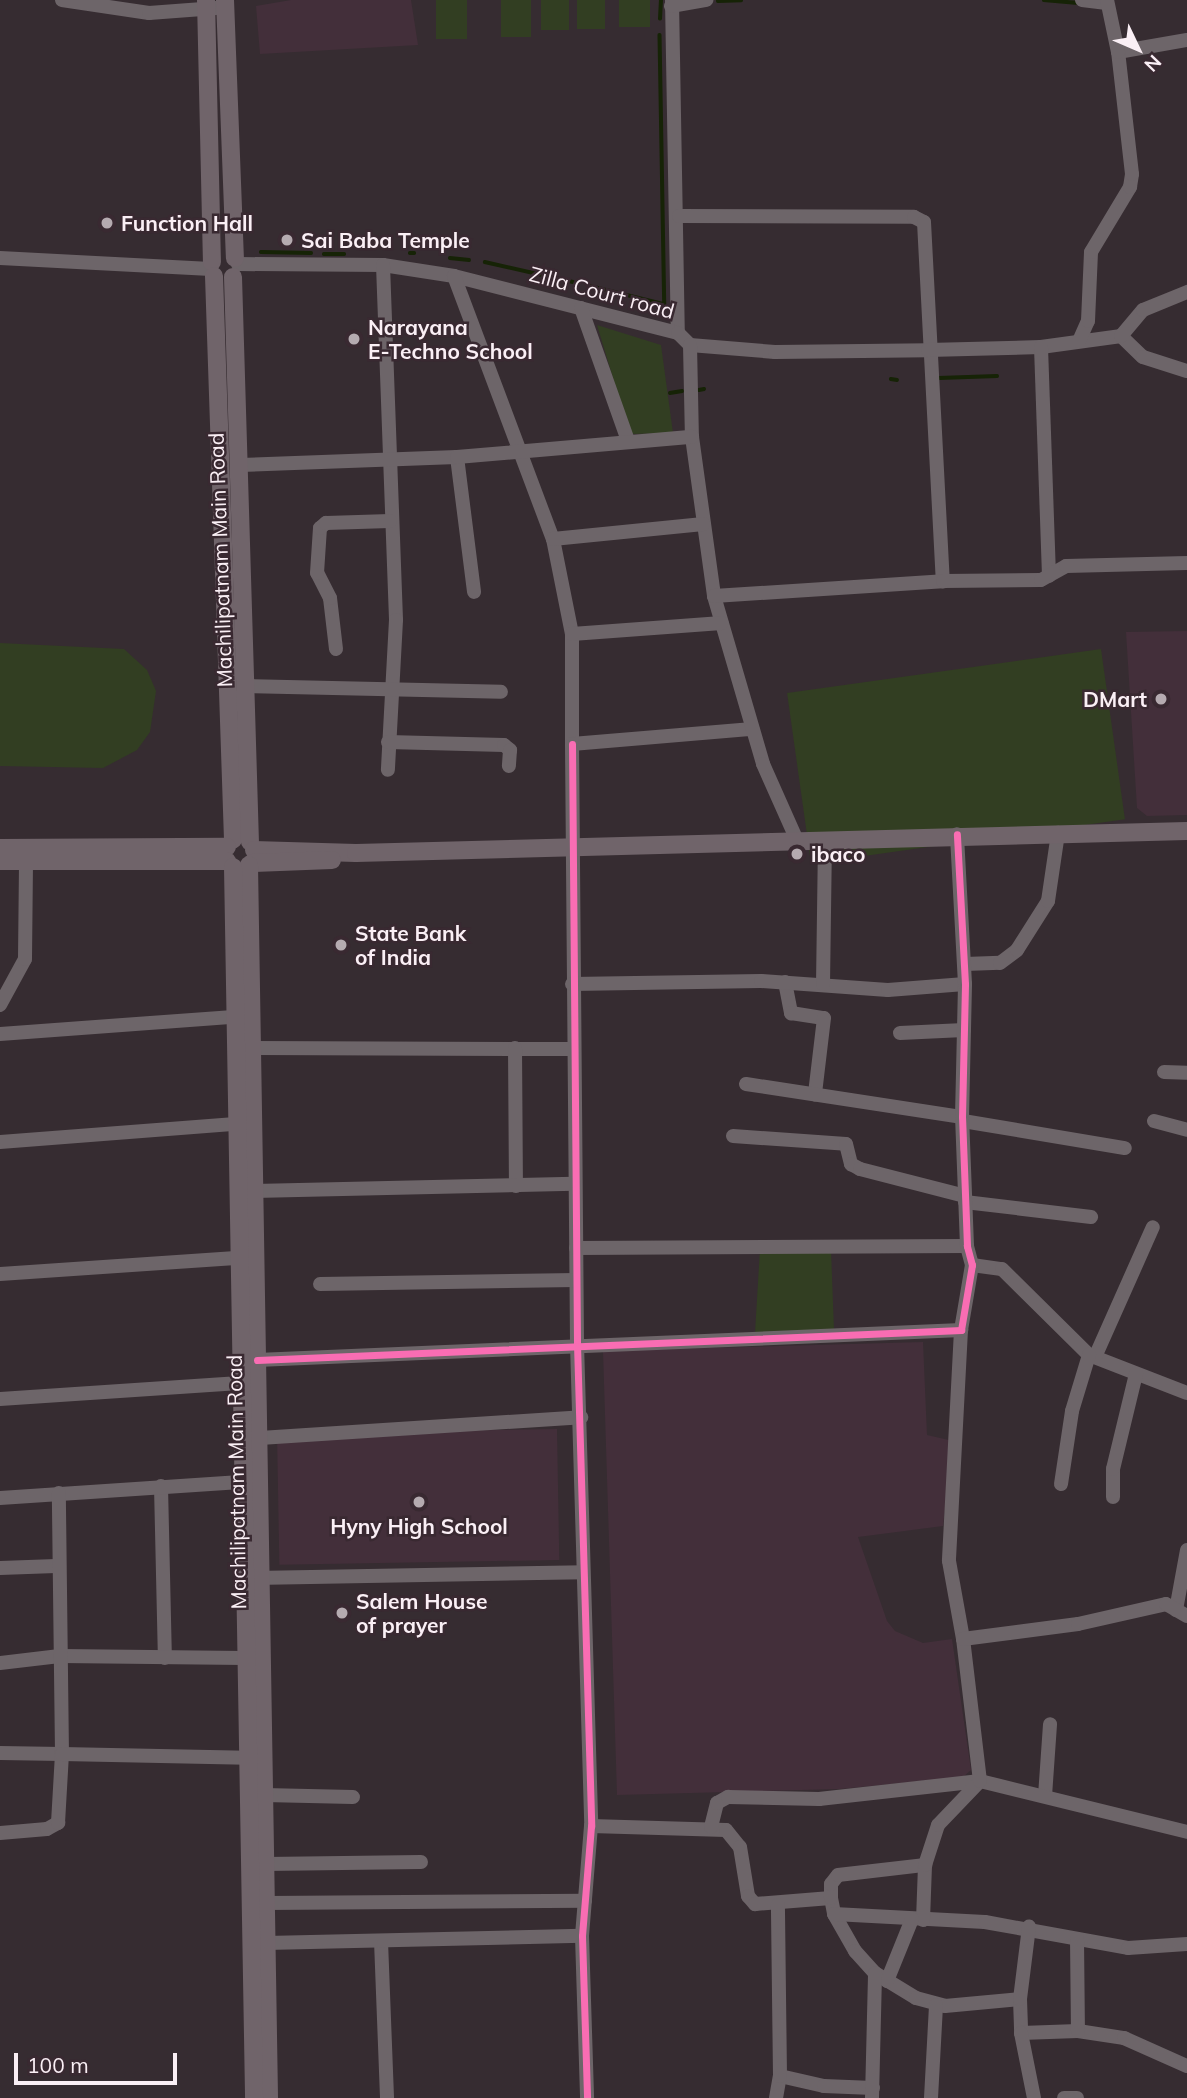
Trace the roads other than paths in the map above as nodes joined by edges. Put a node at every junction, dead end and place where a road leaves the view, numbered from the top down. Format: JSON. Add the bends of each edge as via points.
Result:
{"nodes":[{"id":1,"x":706,"y":0,"type":"edge"},
{"id":2,"x":1082,"y":0,"type":"edge"},
{"id":3,"x":68,"y":1,"type":"edge"},
{"id":4,"x":1107,"y":1,"type":"edge"},
{"id":5,"x":672,"y":3,"type":"edge"},
{"id":6,"x":206,"y":4,"type":"edge"},
{"id":7,"x":225,"y":4,"type":"edge"},
{"id":8,"x":1187,"y":40,"type":"edge"},
{"id":9,"x":1118,"y":52,"type":"junction"},
{"id":10,"x":679,"y":216,"type":"junction"},
{"id":11,"x":0,"y":258,"type":"edge"},
{"id":12,"x":383,"y":265,"type":"junction"},
{"id":13,"x":235,"y":266,"type":"junction"},
{"id":14,"x":212,"y":269,"type":"junction"},
{"id":15,"x":454,"y":276,"type":"junction"},
{"id":16,"x":1187,"y":292,"type":"edge"},
{"id":17,"x":582,"y":308,"type":"junction"},
{"id":18,"x":678,"y":333,"type":"junction"},
{"id":19,"x":1121,"y":336,"type":"junction"},
{"id":20,"x":1079,"y":341,"type":"junction"},
{"id":21,"x":690,"y":345,"type":"junction"},
{"id":22,"x":1041,"y":347,"type":"junction"},
{"id":23,"x":928,"y":350,"type":"junction"},
{"id":24,"x":1187,"y":371,"type":"edge"},
{"id":25,"x":692,"y":437,"type":"junction"},
{"id":26,"x":628,"y":441,"type":"junction"},
{"id":27,"x":517,"y":449,"type":"junction"},
{"id":28,"x":457,"y":457,"type":"junction"},
{"id":29,"x":387,"y":460,"type":"junction"},
{"id":30,"x":240,"y":465,"type":"junction"},
{"id":31,"x":390,"y":521,"type":"junction"},
{"id":32,"x":703,"y":524,"type":"junction"},
{"id":33,"x":553,"y":539,"type":"junction"},
{"id":34,"x":1187,"y":563,"type":"edge"},
{"id":35,"x":1049,"y":576,"type":"junction"},
{"id":36,"x":943,"y":581,"type":"junction"},
{"id":37,"x":474,"y":592,"type":"dead end"},
{"id":38,"x":714,"y":596,"type":"junction"},
{"id":39,"x":722,"y":623,"type":"junction"},
{"id":40,"x":572,"y":634,"type":"junction"},
{"id":41,"x":336,"y":649,"type":"dead end"},
{"id":42,"x":246,"y":686,"type":"junction"},
{"id":43,"x":394,"y":688,"type":"junction"},
{"id":44,"x":501,"y":692,"type":"dead end"},
{"id":45,"x":752,"y":729,"type":"junction"},
{"id":46,"x":388,"y":742,"type":"junction"},
{"id":47,"x":572,"y":744,"type":"junction"},
{"id":48,"x":509,"y":766,"type":"dead end"},
{"id":49,"x":388,"y":770,"type":"dead end"},
{"id":50,"x":1187,"y":831,"type":"edge"},
{"id":51,"x":1058,"y":833,"type":"junction"},
{"id":52,"x":957,"y":834,"type":"junction"},
{"id":53,"x":796,"y":838,"type":"junction"},
{"id":54,"x":825,"y":843,"type":"junction"},
{"id":55,"x":0,"y":848,"type":"edge"},
{"id":56,"x":571,"y":848,"type":"junction"},
{"id":57,"x":241,"y":854,"type":"junction"},
{"id":58,"x":26,"y":860,"type":"junction"},
{"id":59,"x":0,"y":861,"type":"edge"},
{"id":60,"x":965,"y":964,"type":"junction"},
{"id":61,"x":785,"y":982,"type":"junction"},
{"id":62,"x":572,"y":984,"type":"junction"},
{"id":63,"x":823,"y":984,"type":"junction"},
{"id":64,"x":965,"y":984,"type":"junction"},
{"id":65,"x":0,"y":1006,"type":"edge"},
{"id":66,"x":233,"y":1017,"type":"junction"},
{"id":67,"x":964,"y":1030,"type":"junction"},
{"id":68,"x":900,"y":1033,"type":"dead end"},
{"id":69,"x":0,"y":1034,"type":"edge"},
{"id":70,"x":254,"y":1048,"type":"junction"},
{"id":71,"x":515,"y":1048,"type":"junction"},
{"id":72,"x":574,"y":1049,"type":"junction"},
{"id":73,"x":1164,"y":1072,"type":"dead end"},
{"id":74,"x":1187,"y":1073,"type":"edge"},
{"id":75,"x":746,"y":1084,"type":"dead end"},
{"id":76,"x":815,"y":1094,"type":"junction"},
{"id":77,"x":962,"y":1119,"type":"junction"},
{"id":78,"x":1154,"y":1121,"type":"dead end"},
{"id":79,"x":235,"y":1124,"type":"junction"},
{"id":80,"x":1187,"y":1130,"type":"edge"},
{"id":81,"x":733,"y":1136,"type":"dead end"},
{"id":82,"x":0,"y":1142,"type":"edge"},
{"id":83,"x":1125,"y":1148,"type":"dead end"},
{"id":84,"x":575,"y":1184,"type":"junction"},
{"id":85,"x":516,"y":1186,"type":"junction"},
{"id":86,"x":254,"y":1191,"type":"junction"},
{"id":87,"x":965,"y":1199,"type":"junction"},
{"id":88,"x":1091,"y":1217,"type":"dead end"},
{"id":89,"x":1153,"y":1227,"type":"dead end"},
{"id":90,"x":967,"y":1246,"type":"junction"},
{"id":91,"x":576,"y":1248,"type":"junction"},
{"id":92,"x":246,"y":1257,"type":"junction"},
{"id":93,"x":972,"y":1265,"type":"junction"},
{"id":94,"x":0,"y":1273,"type":"edge"},
{"id":95,"x":576,"y":1280,"type":"junction"},
{"id":96,"x":320,"y":1284,"type":"dead end"},
{"id":97,"x":961,"y":1330,"type":"junction"},
{"id":98,"x":577,"y":1344,"type":"junction"},
{"id":99,"x":1092,"y":1356,"type":"junction"},
{"id":100,"x":257,"y":1360,"type":"junction"},
{"id":101,"x":1136,"y":1374,"type":"junction"},
{"id":102,"x":239,"y":1383,"type":"junction"},
{"id":103,"x":1187,"y":1393,"type":"edge"},
{"id":104,"x":0,"y":1399,"type":"edge"},
{"id":105,"x":581,"y":1417,"type":"junction"},
{"id":106,"x":260,"y":1438,"type":"junction"},
{"id":107,"x":240,"y":1482,"type":"junction"},
{"id":108,"x":1062,"y":1484,"type":"dead end"},
{"id":109,"x":161,"y":1486,"type":"junction"},
{"id":110,"x":59,"y":1493,"type":"junction"},
{"id":111,"x":0,"y":1496,"type":"edge"},
{"id":112,"x":1113,"y":1497,"type":"dead end"},
{"id":113,"x":1187,"y":1550,"type":"edge"},
{"id":114,"x":56,"y":1566,"type":"junction"},
{"id":115,"x":0,"y":1568,"type":"edge"},
{"id":116,"x":583,"y":1572,"type":"junction"},
{"id":117,"x":1185,"y":1572,"type":"edge"},
{"id":118,"x":262,"y":1578,"type":"junction"},
{"id":119,"x":243,"y":1579,"type":"junction"},
{"id":120,"x":1182,"y":1613,"type":"edge"},
{"id":121,"x":963,"y":1639,"type":"junction"},
{"id":122,"x":60,"y":1656,"type":"junction"},
{"id":123,"x":165,"y":1658,"type":"junction"},
{"id":124,"x":244,"y":1658,"type":"junction"},
{"id":125,"x":0,"y":1662,"type":"edge"},
{"id":126,"x":1050,"y":1724,"type":"dead end"},
{"id":127,"x":0,"y":1752,"type":"edge"},
{"id":128,"x":62,"y":1754,"type":"junction"},
{"id":129,"x":246,"y":1758,"type":"junction"},
{"id":130,"x":980,"y":1781,"type":"junction"},
{"id":131,"x":264,"y":1796,"type":"junction"},
{"id":132,"x":1045,"y":1796,"type":"junction"},
{"id":133,"x":353,"y":1797,"type":"dead end"},
{"id":134,"x":591,"y":1826,"type":"junction"},
{"id":135,"x":711,"y":1827,"type":"junction"},
{"id":136,"x":1187,"y":1832,"type":"edge"},
{"id":137,"x":0,"y":1833,"type":"edge"},
{"id":138,"x":421,"y":1862,"type":"dead end"},
{"id":139,"x":265,"y":1864,"type":"junction"},
{"id":140,"x":925,"y":1865,"type":"junction"},
{"id":141,"x":831,"y":1898,"type":"junction"},
{"id":142,"x":585,"y":1901,"type":"junction"},
{"id":143,"x":265,"y":1902,"type":"junction"},
{"id":144,"x":778,"y":1905,"type":"junction"},
{"id":145,"x":834,"y":1914,"type":"junction"},
{"id":146,"x":917,"y":1919,"type":"junction"},
{"id":147,"x":1029,"y":1927,"type":"junction"},
{"id":148,"x":582,"y":1936,"type":"junction"},
{"id":149,"x":1077,"y":1939,"type":"junction"},
{"id":150,"x":381,"y":1941,"type":"junction"},
{"id":151,"x":266,"y":1943,"type":"junction"},
{"id":152,"x":1187,"y":1944,"type":"edge"},
{"id":153,"x":881,"y":1977,"type":"junction"},
{"id":154,"x":1020,"y":1998,"type":"junction"},
{"id":155,"x":936,"y":2006,"type":"junction"},
{"id":156,"x":260,"y":2025,"type":"junction"},
{"id":157,"x":1078,"y":2031,"type":"junction"},
{"id":158,"x":1021,"y":2033,"type":"junction"},
{"id":159,"x":1187,"y":2066,"type":"edge"},
{"id":160,"x":780,"y":2076,"type":"junction"},
{"id":161,"x":873,"y":2093,"type":"edge"},
{"id":162,"x":254,"y":2098,"type":"edge"},
{"id":163,"x":269,"y":2098,"type":"edge"},
{"id":164,"x":387,"y":2098,"type":"edge"},
{"id":165,"x":587,"y":2098,"type":"edge"},
{"id":166,"x":776,"y":2098,"type":"edge"},
{"id":167,"x":931,"y":2098,"type":"edge"},
{"id":168,"x":1034,"y":2098,"type":"edge"},
{"id":169,"x":1064,"y":2098,"type":"edge"},
{"id":170,"x":1077,"y":2098,"type":"edge"}],
"edges":[{"from":1,"to":5,"type":"street"},
{"from":2,"to":4,"type":"street"},
{"from":3,"to":6,"type":"street","via":[[149,13]]},
{"from":4,"to":9,"type":"street"},
{"from":5,"to":10,"type":"street"},
{"from":6,"to":7,"type":"street"},
{"from":6,"to":14,"type":"main road","name":"Machilipatnam Main Road"},
{"from":7,"to":13,"type":"main road","name":"Machilipatnam Main Road"},
{"from":8,"to":9,"type":"street"},
{"from":9,"to":20,"type":"street","via":[[1132,174],[1130,187],[1091,252],[1088,321]]},
{"from":10,"to":18,"type":"street"},
{"from":10,"to":23,"type":"street","via":[[919,218],[926,227]]},
{"from":11,"to":14,"type":"street"},
{"from":12,"to":13,"type":"street","name":"Zilla Court road"},
{"from":12,"to":15,"type":"street","name":"Zilla Court road"},
{"from":12,"to":29,"type":"street"},
{"from":13,"to":14,"type":"main road","via":[[220,280]]},
{"from":13,"to":14,"type":"main road","via":[[222,253]]},
{"from":13,"to":30,"type":"main road","name":"Machilipatnam Main Road"},
{"from":14,"to":57,"type":"main road","name":"Machilipatnam Main Road"},
{"from":15,"to":17,"type":"street","name":"Zilla Court road"},
{"from":15,"to":27,"type":"street"},
{"from":16,"to":19,"type":"street","via":[[1143,310]]},
{"from":17,"to":18,"type":"street","name":"Zilla Court road"},
{"from":17,"to":26,"type":"street"},
{"from":18,"to":21,"type":"street","name":"Zilla Court road"},
{"from":19,"to":20,"type":"street","name":"Zilla Court road"},
{"from":19,"to":24,"type":"street","via":[[1143,357]]},
{"from":20,"to":22,"type":"street","name":"Zilla Court road"},
{"from":21,"to":23,"type":"street","name":"Zilla Court road","via":[[775,352]]},
{"from":21,"to":25,"type":"street"},
{"from":22,"to":23,"type":"street","name":"Zilla Court road"},
{"from":22,"to":35,"type":"street"},
{"from":23,"to":36,"type":"street"},
{"from":25,"to":26,"type":"street"},
{"from":25,"to":32,"type":"street"},
{"from":26,"to":27,"type":"street"},
{"from":27,"to":28,"type":"street"},
{"from":27,"to":33,"type":"street"},
{"from":28,"to":29,"type":"street"},
{"from":28,"to":37,"type":"street"},
{"from":29,"to":30,"type":"street"},
{"from":29,"to":31,"type":"street"},
{"from":30,"to":42,"type":"main road","name":"Machilipatnam Main Road"},
{"from":31,"to":41,"type":"street","via":[[326,523],[320,528],[317,573],[330,597]]},
{"from":31,"to":43,"type":"street","via":[[396,620]]},
{"from":32,"to":33,"type":"street"},
{"from":32,"to":38,"type":"street"},
{"from":33,"to":40,"type":"street"},
{"from":34,"to":35,"type":"street","via":[[1066,566]]},
{"from":35,"to":36,"type":"street","via":[[1041,580]]},
{"from":36,"to":38,"type":"street"},
{"from":38,"to":39,"type":"street"},
{"from":39,"to":40,"type":"street"},
{"from":39,"to":45,"type":"street"},
{"from":40,"to":47,"type":"street"},
{"from":42,"to":43,"type":"street"},
{"from":42,"to":57,"type":"main road","name":"Machilipatnam Main Road"},
{"from":43,"to":44,"type":"street"},
{"from":43,"to":46,"type":"street"},
{"from":45,"to":47,"type":"street"},
{"from":45,"to":53,"type":"street"},
{"from":46,"to":48,"type":"street","via":[[503,745],[510,750]]},
{"from":46,"to":49,"type":"street"},
{"from":47,"to":56,"type":"street"},
{"from":50,"to":51,"type":"main road"},
{"from":51,"to":52,"type":"main road"},
{"from":51,"to":60,"type":"street","via":[[1048,901],[1017,950],[1000,963]]},
{"from":52,"to":54,"type":"main road"},
{"from":52,"to":60,"type":"street"},
{"from":53,"to":54,"type":"main road"},
{"from":53,"to":56,"type":"main road"},
{"from":54,"to":63,"type":"street"},
{"from":55,"to":57,"type":"main road"},
{"from":56,"to":57,"type":"main road"},
{"from":56,"to":62,"type":"street"},
{"from":57,"to":58,"type":"main road"},
{"from":57,"to":66,"type":"main road","name":"Machilipatnam Main Road"},
{"from":57,"to":70,"type":"main road","name":"Machilipatnam Main Road"},
{"from":58,"to":59,"type":"main road"},
{"from":58,"to":65,"type":"street","via":[[25,960]]},
{"from":60,"to":64,"type":"street"},
{"from":61,"to":62,"type":"street"},
{"from":61,"to":63,"type":"street"},
{"from":61,"to":76,"type":"street","via":[[791,1013],[824,1018]]},
{"from":62,"to":72,"type":"street"},
{"from":63,"to":64,"type":"street","via":[[888,990]]},
{"from":64,"to":67,"type":"street"},
{"from":66,"to":69,"type":"street"},
{"from":66,"to":79,"type":"main road","name":"Machilipatnam Main Road"},
{"from":67,"to":68,"type":"street"},
{"from":67,"to":77,"type":"street"},
{"from":70,"to":71,"type":"street"},
{"from":70,"to":86,"type":"main road","name":"Machilipatnam Main Road"},
{"from":71,"to":72,"type":"street"},
{"from":71,"to":85,"type":"street"},
{"from":72,"to":84,"type":"street"},
{"from":73,"to":74,"type":"street"},
{"from":75,"to":76,"type":"street"},
{"from":76,"to":77,"type":"street"},
{"from":77,"to":83,"type":"street"},
{"from":77,"to":87,"type":"street"},
{"from":78,"to":80,"type":"street"},
{"from":79,"to":82,"type":"street"},
{"from":79,"to":92,"type":"main road","name":"Machilipatnam Main Road"},
{"from":81,"to":87,"type":"street","via":[[846,1144],[854,1167]]},
{"from":84,"to":85,"type":"street"},
{"from":84,"to":91,"type":"street"},
{"from":85,"to":86,"type":"street"},
{"from":86,"to":92,"type":"main road","name":"Machilipatnam Main Road"},
{"from":87,"to":88,"type":"street"},
{"from":87,"to":90,"type":"street"},
{"from":89,"to":99,"type":"street"},
{"from":90,"to":91,"type":"street"},
{"from":90,"to":93,"type":"street"},
{"from":91,"to":95,"type":"street"},
{"from":92,"to":94,"type":"street"},
{"from":92,"to":100,"type":"main road","name":"Machilipatnam Main Road"},
{"from":92,"to":102,"type":"main road","name":"Machilipatnam Main Road"},
{"from":93,"to":97,"type":"street"},
{"from":93,"to":99,"type":"street","via":[[1002,1269]]},
{"from":95,"to":96,"type":"street"},
{"from":95,"to":98,"type":"street"},
{"from":97,"to":98,"type":"street"},
{"from":97,"to":121,"type":"street","via":[[949,1561]]},
{"from":98,"to":100,"type":"street"},
{"from":98,"to":105,"type":"street"},
{"from":99,"to":101,"type":"street"},
{"from":99,"to":108,"type":"street","via":[[1072,1411]]},
{"from":100,"to":106,"type":"main road","name":"Machilipatnam Main Road"},
{"from":101,"to":103,"type":"street"},
{"from":101,"to":112,"type":"street","via":[[1113,1469]]},
{"from":102,"to":104,"type":"street"},
{"from":102,"to":107,"type":"main road","name":"Machilipatnam Main Road"},
{"from":105,"to":106,"type":"street"},
{"from":105,"to":116,"type":"street"},
{"from":106,"to":118,"type":"main road","name":"Machilipatnam Main Road"},
{"from":107,"to":109,"type":"street"},
{"from":107,"to":119,"type":"main road","name":"Machilipatnam Main Road"},
{"from":109,"to":110,"type":"street"},
{"from":109,"to":123,"type":"street"},
{"from":110,"to":111,"type":"street"},
{"from":110,"to":114,"type":"street"},
{"from":113,"to":117,"type":"street"},
{"from":114,"to":115,"type":"street"},
{"from":114,"to":122,"type":"street"},
{"from":116,"to":118,"type":"street"},
{"from":116,"to":134,"type":"street"},
{"from":117,"to":120,"type":"street"},
{"from":118,"to":119,"type":"street"},
{"from":118,"to":131,"type":"main road","name":"Machilipatnam Main Road"},
{"from":119,"to":124,"type":"main road","name":"Machilipatnam Main Road"},
{"from":120,"to":121,"type":"street","via":[[1166,1604],[1078,1624]]},
{"from":121,"to":130,"type":"street"},
{"from":122,"to":123,"type":"street"},
{"from":122,"to":125,"type":"street","via":[[27,1663]]},
{"from":122,"to":128,"type":"street"},
{"from":123,"to":124,"type":"street"},
{"from":124,"to":129,"type":"main road","name":"Machilipatnam Main Road"},
{"from":126,"to":132,"type":"street"},
{"from":127,"to":128,"type":"street"},
{"from":128,"to":129,"type":"street"},
{"from":128,"to":137,"type":"street","via":[[58,1822],[47,1829]]},
{"from":129,"to":156,"type":"main road","name":"Machilipatnam Main Road"},
{"from":130,"to":132,"type":"street"},
{"from":130,"to":135,"type":"street","via":[[819,1799],[727,1797],[717,1803]]},
{"from":130,"to":140,"type":"street","via":[[938,1825]]},
{"from":131,"to":133,"type":"street"},
{"from":131,"to":139,"type":"main road","name":"Machilipatnam Main Road"},
{"from":132,"to":136,"type":"street"},
{"from":134,"to":135,"type":"street"},
{"from":134,"to":142,"type":"street"},
{"from":135,"to":144,"type":"street","via":[[734,1836],[748,1896],[755,1904]]},
{"from":138,"to":139,"type":"street"},
{"from":139,"to":143,"type":"main road","name":"Machilipatnam Main Road"},
{"from":140,"to":141,"type":"street","via":[[838,1875],[831,1884]]},
{"from":140,"to":146,"type":"street"},
{"from":141,"to":144,"type":"street"},
{"from":141,"to":145,"type":"street"},
{"from":142,"to":143,"type":"street"},
{"from":142,"to":148,"type":"street"},
{"from":143,"to":151,"type":"main road","name":"Machilipatnam Main Road"},
{"from":144,"to":160,"type":"street"},
{"from":145,"to":146,"type":"street"},
{"from":145,"to":153,"type":"street","via":[[855,1951]]},
{"from":146,"to":147,"type":"street"},
{"from":146,"to":153,"type":"street"},
{"from":147,"to":149,"type":"street"},
{"from":147,"to":154,"type":"street"},
{"from":148,"to":150,"type":"street"},
{"from":148,"to":165,"type":"street"},
{"from":149,"to":152,"type":"street","via":[[1128,1948]]},
{"from":149,"to":157,"type":"street"},
{"from":150,"to":151,"type":"street"},
{"from":150,"to":164,"type":"street"},
{"from":151,"to":156,"type":"main road","name":"Machilipatnam Main Road"},
{"from":153,"to":155,"type":"street"},
{"from":153,"to":161,"type":"street"},
{"from":154,"to":155,"type":"street"},
{"from":154,"to":158,"type":"street"},
{"from":155,"to":167,"type":"street"},
{"from":156,"to":162,"type":"main road","name":"Machilipatnam Main Road"},
{"from":156,"to":163,"type":"main road","name":"Machilipatnam Main Road"},
{"from":157,"to":158,"type":"street"},
{"from":157,"to":159,"type":"street","via":[[1124,2038]]},
{"from":158,"to":168,"type":"street"},
{"from":160,"to":161,"type":"street"},
{"from":160,"to":166,"type":"street"},
{"from":169,"to":170,"type":"street"}]}
